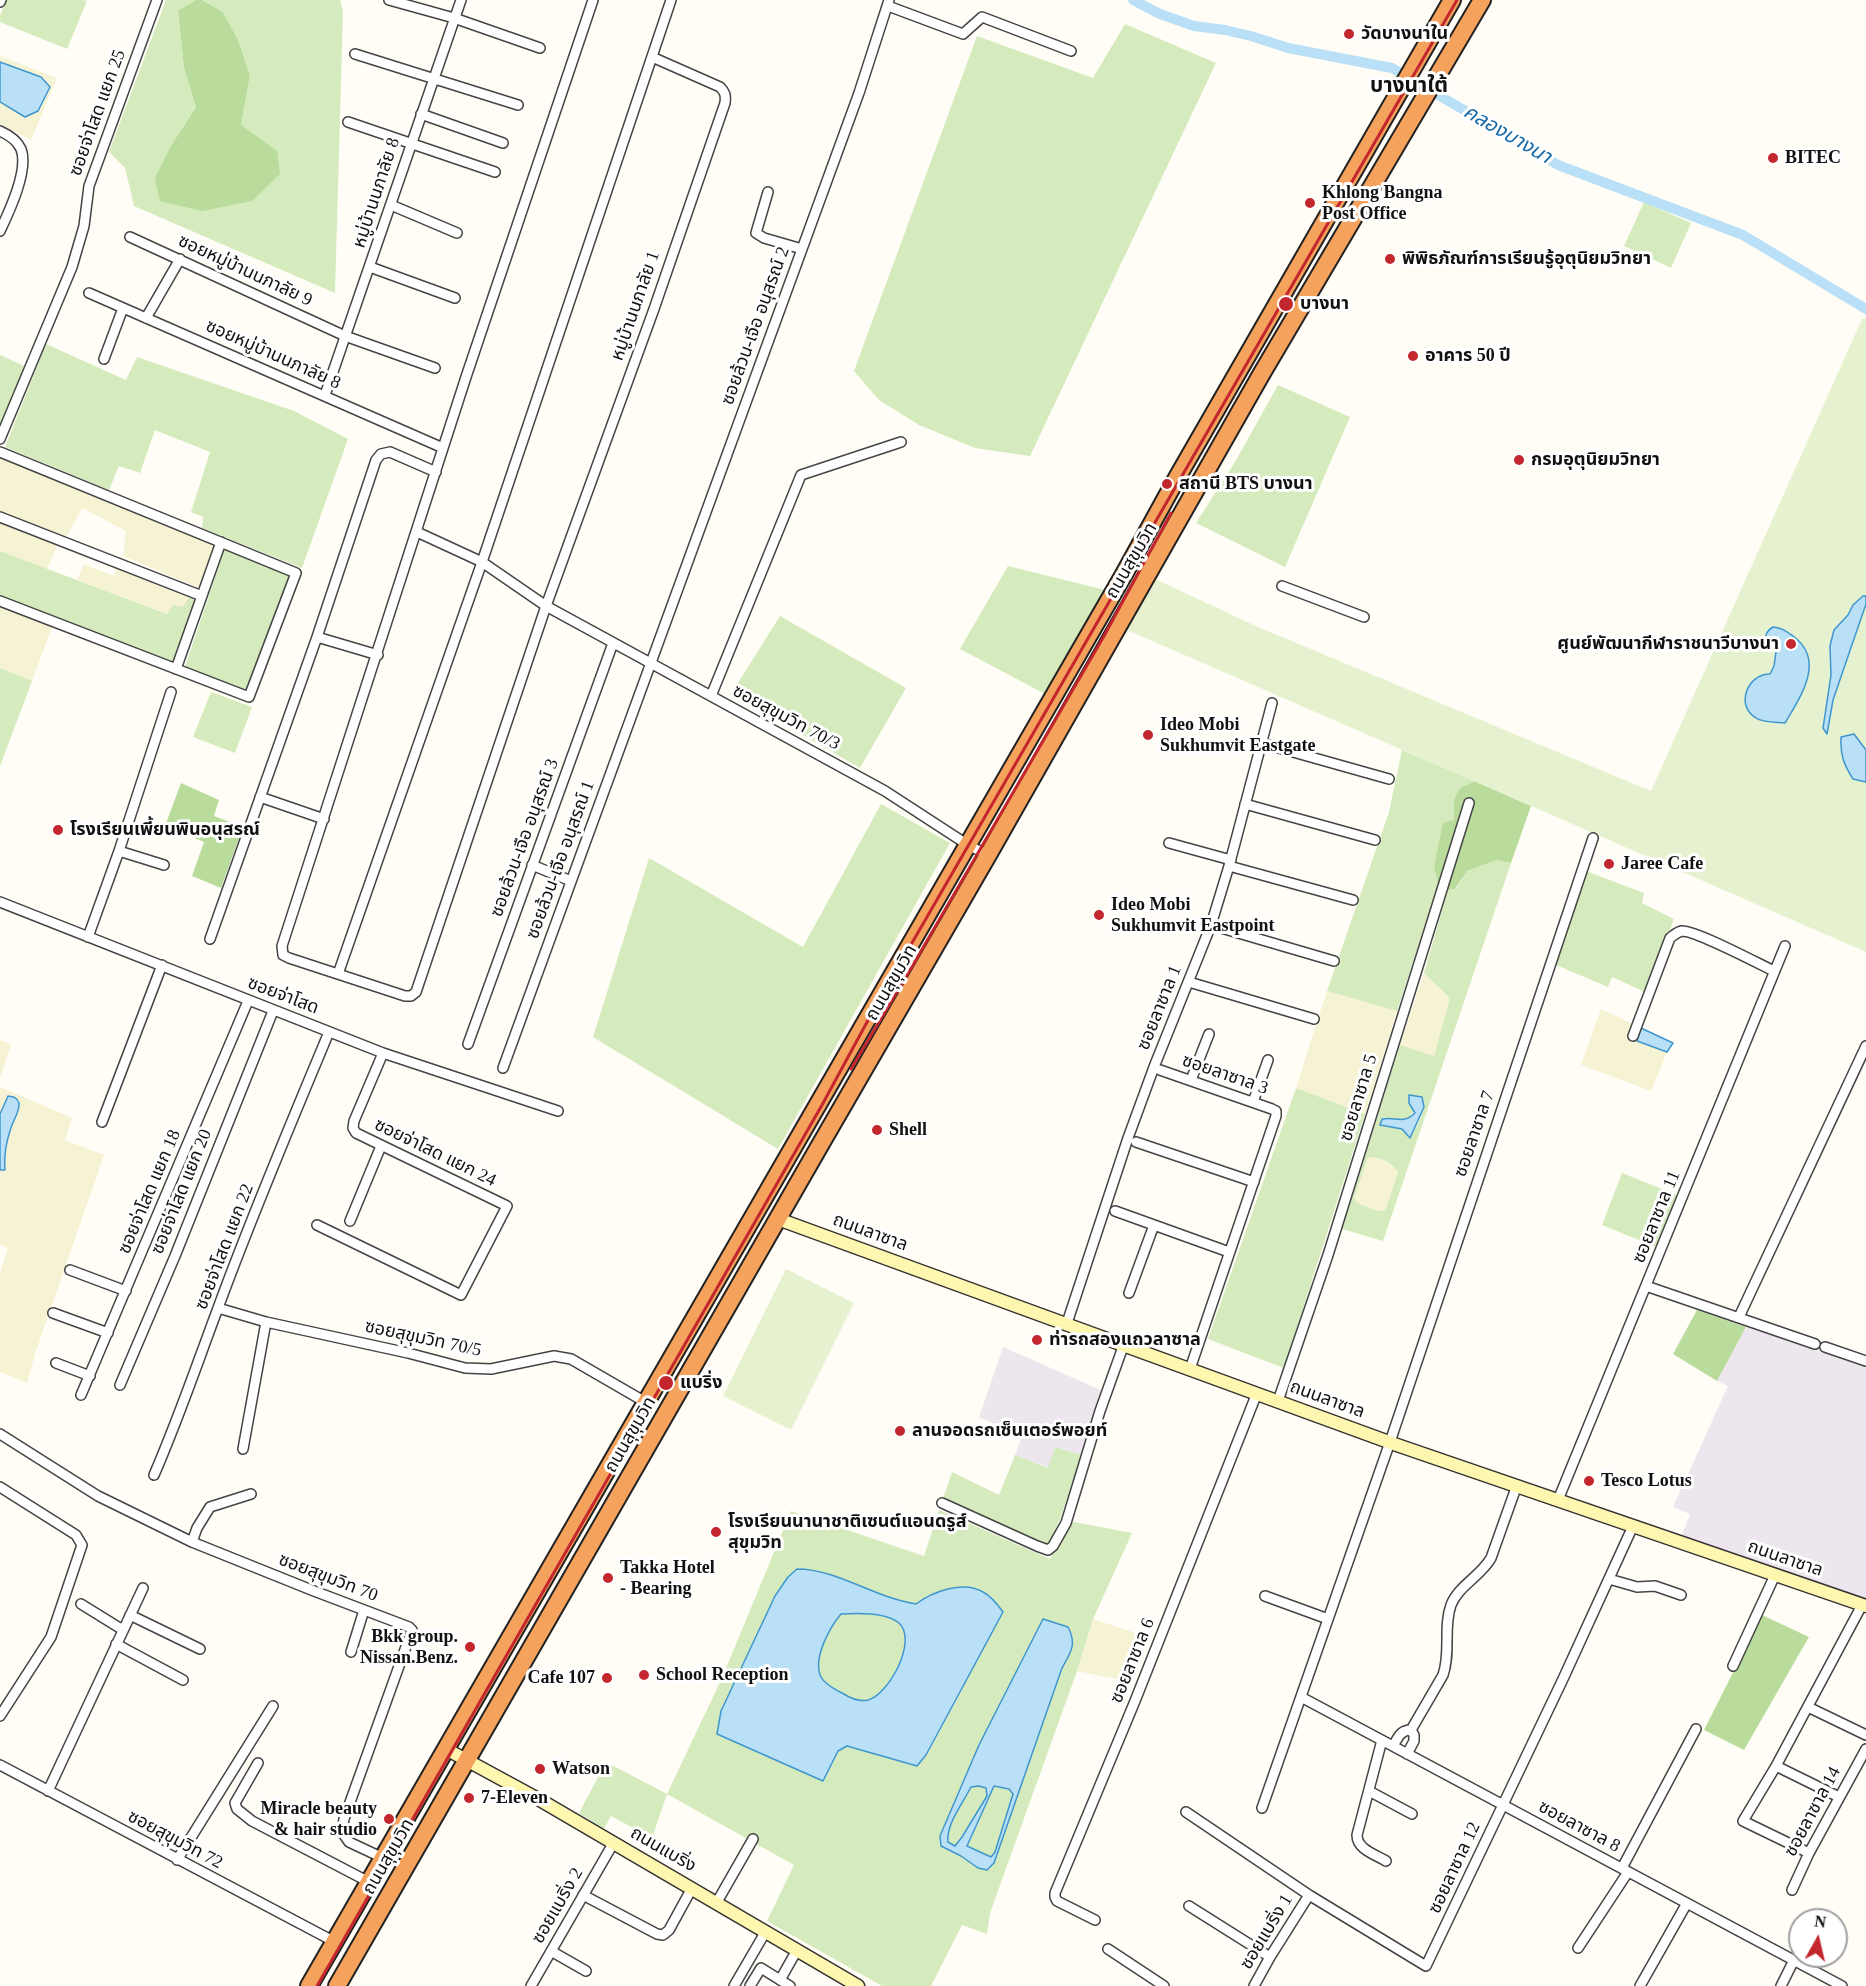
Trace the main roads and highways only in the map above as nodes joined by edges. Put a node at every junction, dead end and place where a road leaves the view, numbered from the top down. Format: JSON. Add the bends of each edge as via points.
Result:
{"nodes":[{"id":1,"x":1452,"y":0,"type":"edge"},
{"id":2,"x":1482,"y":0,"type":"edge"},
{"id":3,"x":757,"y":1210,"type":"junction"},
{"id":4,"x":778,"y":1219,"type":"junction"},
{"id":5,"x":309,"y":1986,"type":"edge"},
{"id":6,"x":337,"y":1986,"type":"edge"}],
"edges":[{"from":1,"to":3,"type":"highway","name":"ถนนสุขุมวิท"},
{"from":2,"to":4,"type":"highway","name":"ถนนสุขุมวิท","via":[[1262,373]]},
{"from":3,"to":4,"type":"highway"},
{"from":3,"to":5,"type":"highway","name":"ถนนสุขุมวิท"},
{"from":4,"to":6,"type":"highway","name":"ถนนสุขุมวิท"}]}
